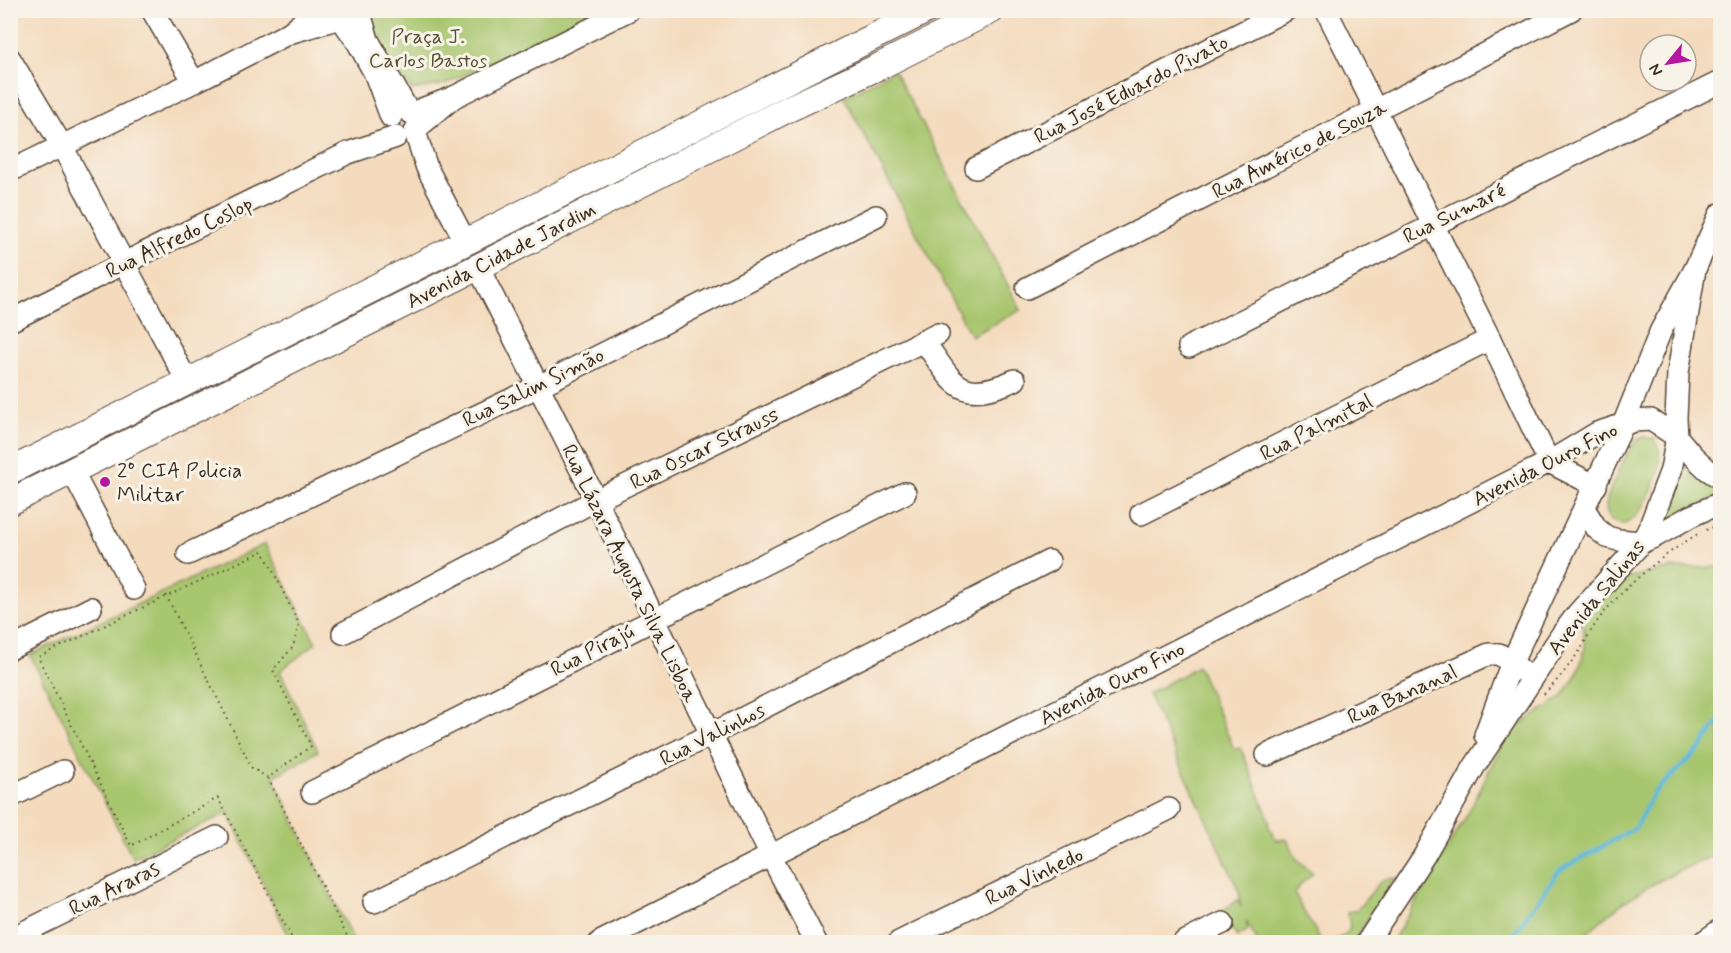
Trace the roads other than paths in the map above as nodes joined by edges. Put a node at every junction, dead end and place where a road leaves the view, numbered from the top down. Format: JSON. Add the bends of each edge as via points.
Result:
{"nodes":[{"id":1,"x":152,"y":10,"type":"edge"},
{"id":2,"x":317,"y":10,"type":"edge"},
{"id":3,"x":629,"y":10,"type":"edge"},
{"id":4,"x":927,"y":10,"type":"edge"},
{"id":5,"x":992,"y":10,"type":"edge"},
{"id":6,"x":1286,"y":10,"type":"edge"},
{"id":7,"x":1326,"y":10,"type":"edge"},
{"id":8,"x":1571,"y":10,"type":"edge"},
{"id":9,"x":345,"y":14,"type":"edge"},
{"id":10,"x":289,"y":33,"type":"junction"},
{"id":11,"x":10,"y":59,"type":"edge"},
{"id":12,"x":194,"y":82,"type":"junction"},
{"id":13,"x":1720,"y":82,"type":"edge"},
{"id":14,"x":774,"y":87,"type":"junction"},
{"id":15,"x":1376,"y":109,"type":"junction"},
{"id":16,"x":786,"y":110,"type":"junction"},
{"id":17,"x":403,"y":125,"type":"junction"},
{"id":18,"x":62,"y":146,"type":"junction"},
{"id":19,"x":976,"y":168,"type":"dead end"},
{"id":20,"x":10,"y":171,"type":"edge"},
{"id":21,"x":1720,"y":214,"type":"edge"},
{"id":22,"x":876,"y":216,"type":"dead end"},
{"id":23,"x":1432,"y":225,"type":"junction"},
{"id":24,"x":466,"y":243,"type":"junction"},
{"id":25,"x":123,"y":263,"type":"junction"},
{"id":26,"x":478,"y":267,"type":"junction"},
{"id":27,"x":1695,"y":268,"type":"junction"},
{"id":28,"x":1027,"y":288,"type":"dead end"},
{"id":29,"x":10,"y":321,"type":"edge"},
{"id":30,"x":1490,"y":339,"type":"junction"},
{"id":31,"x":1189,"y":347,"type":"dead end"},
{"id":32,"x":1015,"y":380,"type":"dead end"},
{"id":33,"x":187,"y":381,"type":"junction"},
{"id":34,"x":537,"y":387,"type":"junction"},
{"id":35,"x":1623,"y":425,"type":"junction"},
{"id":36,"x":1677,"y":437,"type":"junction"},
{"id":37,"x":61,"y":447,"type":"junction"},
{"id":38,"x":1549,"y":462,"type":"junction"},
{"id":39,"x":10,"y":471,"type":"edge"},
{"id":40,"x":72,"y":471,"type":"junction"},
{"id":41,"x":1720,"y":478,"type":"edge"},
{"id":42,"x":1596,"y":486,"type":"junction"},
{"id":43,"x":904,"y":493,"type":"dead end"},
{"id":44,"x":596,"y":501,"type":"junction"},
{"id":45,"x":10,"y":502,"type":"edge"},
{"id":46,"x":1720,"y":503,"type":"edge"},
{"id":47,"x":1585,"y":510,"type":"junction"},
{"id":48,"x":1141,"y":514,"type":"dead end"},
{"id":49,"x":1642,"y":542,"type":"junction"},
{"id":50,"x":188,"y":555,"type":"dead end"},
{"id":51,"x":1049,"y":561,"type":"dead end"},
{"id":52,"x":134,"y":589,"type":"dead end"},
{"id":53,"x":92,"y":608,"type":"dead end"},
{"id":54,"x":654,"y":619,"type":"junction"},
{"id":55,"x":343,"y":633,"type":"dead end"},
{"id":56,"x":10,"y":650,"type":"edge"},
{"id":57,"x":1512,"y":662,"type":"junction"},
{"id":58,"x":1539,"y":687,"type":"junction"},
{"id":59,"x":710,"y":735,"type":"junction"},
{"id":60,"x":1267,"y":755,"type":"dead end"},
{"id":61,"x":1473,"y":767,"type":"junction"},
{"id":62,"x":63,"y":771,"type":"dead end"},
{"id":63,"x":312,"y":792,"type":"dead end"},
{"id":64,"x":10,"y":797,"type":"edge"},
{"id":65,"x":1169,"y":809,"type":"dead end"},
{"id":66,"x":217,"y":837,"type":"dead end"},
{"id":67,"x":771,"y":856,"type":"junction"},
{"id":68,"x":374,"y":902,"type":"dead end"},
{"id":69,"x":1223,"y":923,"type":"dead end"},
{"id":70,"x":1720,"y":930,"type":"edge"},
{"id":71,"x":10,"y":939,"type":"edge"},
{"id":72,"x":600,"y":942,"type":"edge"},
{"id":73,"x":816,"y":942,"type":"edge"},
{"id":74,"x":899,"y":942,"type":"edge"},
{"id":75,"x":1184,"y":942,"type":"edge"},
{"id":76,"x":1367,"y":942,"type":"edge"},
{"id":77,"x":1703,"y":942,"type":"edge"}],
"edges":[{"from":1,"to":12,"type":"street"},
{"from":2,"to":10,"type":"street"},
{"from":3,"to":17,"type":"street","name":"Rua Alfredo Coslop"},
{"from":4,"to":14,"type":"main road","name":"Avenida Cidade Jardim"},
{"from":5,"to":16,"type":"main road","name":"Avenida Cidade Jardim"},
{"from":6,"to":19,"type":"street","name":"Rua José Eduardo Pivato"},
{"from":7,"to":15,"type":"street"},
{"from":8,"to":15,"type":"street","name":"Rua Américo de Souza"},
{"from":9,"to":10,"type":"street"},
{"from":9,"to":17,"type":"street"},
{"from":10,"to":12,"type":"street"},
{"from":11,"to":18,"type":"street"},
{"from":12,"to":18,"type":"street"},
{"from":13,"to":23,"type":"street","name":"Rua Sumaré"},
{"from":14,"to":16,"type":"main road"},
{"from":14,"to":24,"type":"main road","name":"Avenida Cidade Jardim"},
{"from":15,"to":23,"type":"street"},
{"from":15,"to":28,"type":"street","name":"Rua Américo de Souza"},
{"from":16,"to":26,"type":"main road","name":"Avenida Cidade Jardim"},
{"from":17,"to":24,"type":"street"},
{"from":17,"to":25,"type":"street","name":"Rua Alfredo Coslop"},
{"from":18,"to":20,"type":"street"},
{"from":18,"to":25,"type":"street"},
{"from":21,"to":27,"type":"street","name":"Avenida Salinas"},
{"from":22,"to":34,"type":"street","name":"Rua Salim Simão"},
{"from":23,"to":30,"type":"street"},
{"from":23,"to":31,"type":"street","name":"Rua Sumaré"},
{"from":24,"to":33,"type":"main road","name":"Avenida Cidade Jardim"},
{"from":25,"to":29,"type":"street","name":"Rua Alfredo Coslop"},
{"from":25,"to":33,"type":"street"},
{"from":26,"to":34,"type":"street","name":"Rua Lázara Augusta Silva Lisboa"},
{"from":26,"to":40,"type":"main road","name":"Avenida Cidade Jardim"},
{"from":27,"to":35,"type":"street","name":"Avenida Salinas","via":[[1661,330]]},
{"from":27,"to":36,"type":"street","name":"Avenida Salinas","via":[[1678,373]]},
{"from":30,"to":38,"type":"street"},
{"from":30,"to":48,"type":"street","name":"Rua Palmital"},
{"from":32,"to":44,"type":"street","name":"Rua Oscar Strauss","via":[[995,389],[969,391],[953,382],[931,337]]},
{"from":33,"to":37,"type":"main road","name":"Avenida Cidade Jardim"},
{"from":34,"to":44,"type":"street","name":"Rua Lázara Augusta Silva Lisboa"},
{"from":34,"to":50,"type":"street","name":"Rua Salim Simão"},
{"from":35,"to":36,"type":"street","name":"Avenida Ouro Fino","via":[[1651,420]]},
{"from":35,"to":38,"type":"street","name":"Avenida Ouro Fino","via":[[1598,433]]},
{"from":35,"to":42,"type":"street","name":"Avenida Salinas"},
{"from":36,"to":41,"type":"street","name":"Avenida Ouro Fino"},
{"from":36,"to":49,"type":"street","name":"Avenida Salinas","via":[[1671,470]]},
{"from":37,"to":39,"type":"main road","name":"Avenida Cidade Jardim"},
{"from":37,"to":40,"type":"main road"},
{"from":38,"to":42,"type":"street"},
{"from":38,"to":67,"type":"street","name":"Avenida Ouro Fino"},
{"from":40,"to":45,"type":"main road","name":"Avenida Cidade Jardim"},
{"from":40,"to":52,"type":"street"},
{"from":42,"to":47,"type":"street","name":"Avenida Salinas"},
{"from":43,"to":54,"type":"street","name":"Rua Pirajú"},
{"from":44,"to":54,"type":"street","name":"Rua Lázara Augusta Silva Lisboa"},
{"from":44,"to":55,"type":"street","name":"Rua Oscar Strauss"},
{"from":46,"to":49,"type":"street"},
{"from":47,"to":49,"type":"street","via":[[1607,537]]},
{"from":47,"to":57,"type":"street","name":"Avenida Salinas"},
{"from":49,"to":58,"type":"street","name":"Avenida Salinas","via":[[1562,634]]},
{"from":51,"to":59,"type":"street","name":"Rua Valinhos"},
{"from":53,"to":56,"type":"street"},
{"from":54,"to":59,"type":"street","name":"Rua Lázara Augusta Silva Lisboa"},
{"from":54,"to":63,"type":"street","name":"Rua Pirajú"},
{"from":57,"to":58,"type":"street","name":"Rua Bananal"},
{"from":57,"to":60,"type":"street","name":"Rua Bananal","via":[[1499,654],[1489,654]]},
{"from":57,"to":61,"type":"street","name":"Avenida Salinas"},
{"from":58,"to":61,"type":"street","name":"Avenida Salinas"},
{"from":59,"to":67,"type":"street","name":"Rua Lázara Augusta Silva Lisboa"},
{"from":59,"to":68,"type":"street","name":"Rua Valinhos"},
{"from":61,"to":76,"type":"street","name":"Avenida Salinas","via":[[1424,856]]},
{"from":62,"to":64,"type":"street"},
{"from":65,"to":74,"type":"street","name":"Rua Vinhedo"},
{"from":66,"to":71,"type":"street","name":"Rua Araras"},
{"from":67,"to":72,"type":"street","name":"Avenida Ouro Fino"},
{"from":67,"to":73,"type":"street","name":"Rua Lázara Augusta Silva Lisboa"},
{"from":69,"to":75,"type":"street"},
{"from":70,"to":77,"type":"street"}]}
